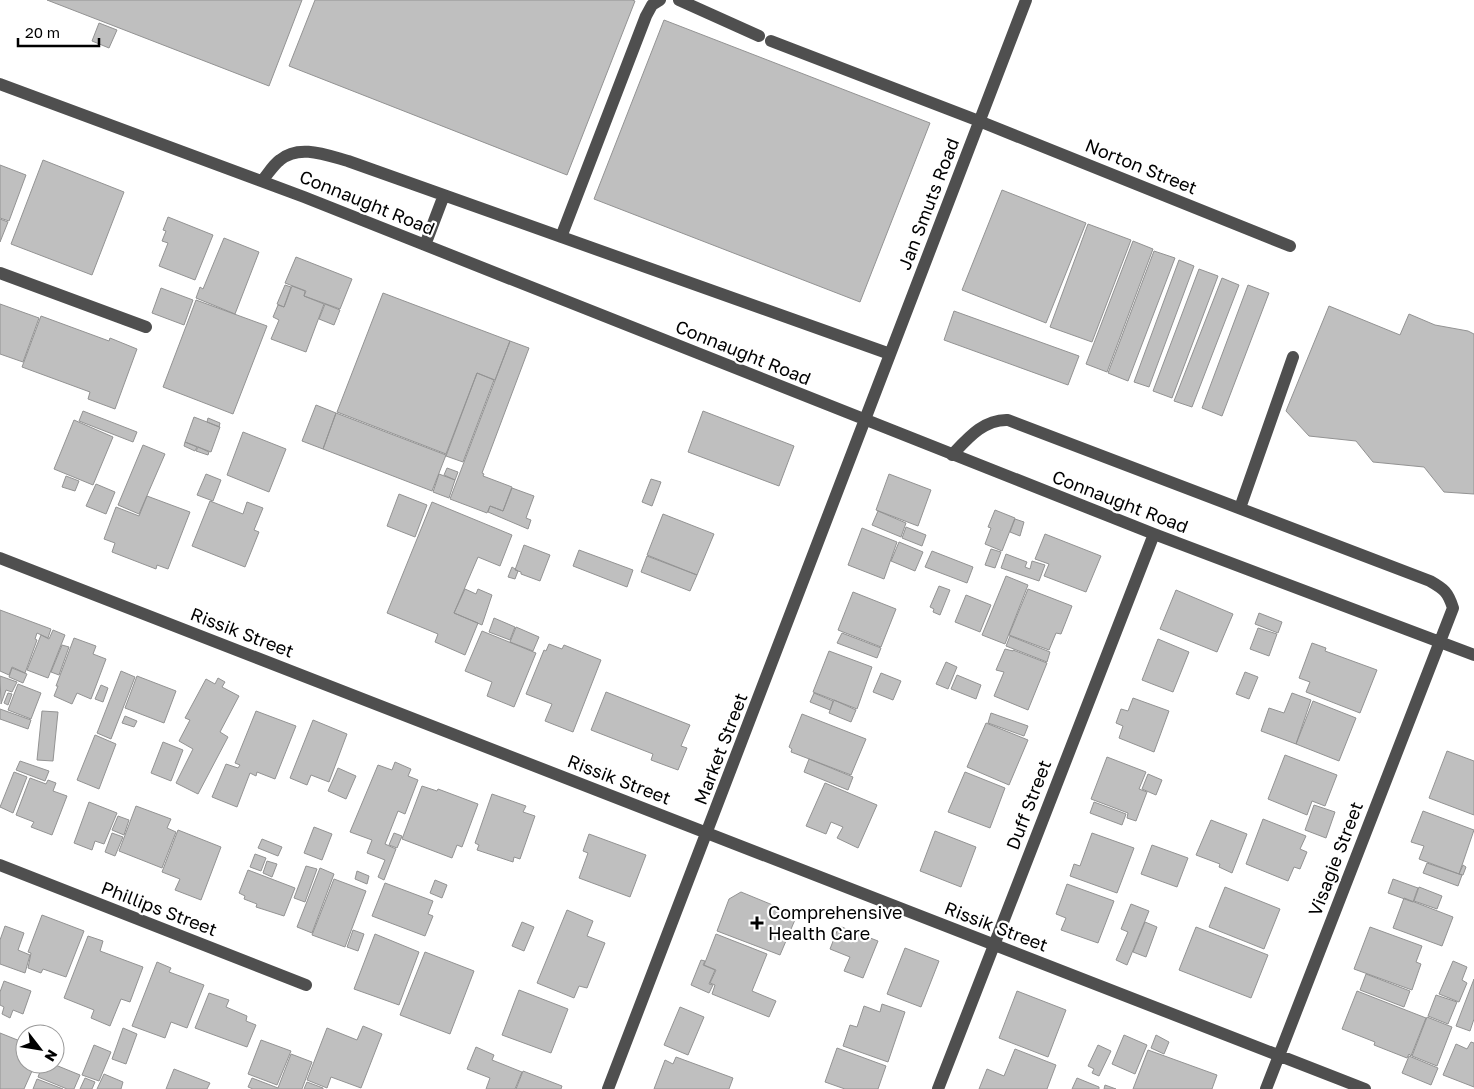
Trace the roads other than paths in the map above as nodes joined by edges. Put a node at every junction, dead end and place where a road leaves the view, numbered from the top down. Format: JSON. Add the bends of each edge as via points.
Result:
{"nodes":[{"id":1,"x":660,"y":0,"type":"edge"},
{"id":2,"x":679,"y":0,"type":"edge"},
{"id":3,"x":1026,"y":0,"type":"edge"},
{"id":4,"x":0,"y":84,"type":"edge"},
{"id":5,"x":979,"y":121,"type":"junction"},
{"id":6,"x":262,"y":181,"type":"junction"},
{"id":7,"x":444,"y":195,"type":"junction"},
{"id":8,"x":561,"y":236,"type":"junction"},
{"id":9,"x":425,"y":245,"type":"junction"},
{"id":10,"x":1290,"y":246,"type":"dead end"},
{"id":11,"x":0,"y":273,"type":"edge"},
{"id":12,"x":146,"y":327,"type":"dead end"},
{"id":13,"x":890,"y":354,"type":"junction"},
{"id":14,"x":1293,"y":357,"type":"dead end"},
{"id":15,"x":864,"y":420,"type":"junction"},
{"id":16,"x":952,"y":455,"type":"junction"},
{"id":17,"x":1240,"y":508,"type":"junction"},
{"id":18,"x":1154,"y":534,"type":"junction"},
{"id":19,"x":0,"y":558,"type":"edge"},
{"id":20,"x":1440,"y":642,"type":"junction"},
{"id":21,"x":1474,"y":655,"type":"edge"},
{"id":22,"x":707,"y":833,"type":"junction"},
{"id":23,"x":0,"y":865,"type":"edge"},
{"id":24,"x":994,"y":945,"type":"junction"},
{"id":25,"x":306,"y":985,"type":"dead end"},
{"id":26,"x":1278,"y":1055,"type":"junction"},
{"id":27,"x":608,"y":1089,"type":"edge"},
{"id":28,"x":938,"y":1089,"type":"edge"},
{"id":29,"x":1266,"y":1089,"type":"edge"},
{"id":30,"x":1365,"y":1089,"type":"edge"}],
"edges":[{"from":1,"to":8,"type":"street","via":[[652,5],[646,16]]},
{"from":2,"to":5,"type":"street","name":"Norton Street","via":[[765,38]]},
{"from":3,"to":5,"type":"street","name":"Jan Smuts Road"},
{"from":4,"to":6,"type":"street","name":"Connaught Road"},
{"from":5,"to":10,"type":"street","name":"Norton Street"},
{"from":5,"to":13,"type":"street","name":"Jan Smuts Road"},
{"from":6,"to":7,"type":"street","via":[[280,160],[294,152],[310,152],[348,160]]},
{"from":6,"to":9,"type":"street","name":"Connaught Road"},
{"from":7,"to":8,"type":"street"},
{"from":7,"to":9,"type":"street"},
{"from":8,"to":13,"type":"street"},
{"from":9,"to":15,"type":"street","name":"Connaught Road"},
{"from":11,"to":12,"type":"street"},
{"from":13,"to":15,"type":"street","name":"Jan Smuts Road"},
{"from":14,"to":17,"type":"street"},
{"from":15,"to":16,"type":"street","name":"Connaught Road"},
{"from":15,"to":22,"type":"street","name":"Market Street"},
{"from":16,"to":17,"type":"street","name":"Visagie Street","via":[[975,432],[988,424],[1008,420]]},
{"from":16,"to":18,"type":"street","name":"Connaught Road"},
{"from":17,"to":20,"type":"street","name":"Visagie Street","via":[[1430,581],[1445,590],[1453,608]]},
{"from":18,"to":20,"type":"street","name":"Connaught Road"},
{"from":18,"to":24,"type":"street","name":"Duff Street"},
{"from":19,"to":22,"type":"street","name":"Rissik Street"},
{"from":20,"to":21,"type":"street","name":"Connaught Road"},
{"from":20,"to":26,"type":"street","name":"Visagie Street"},
{"from":22,"to":24,"type":"street","name":"Rissik Street"},
{"from":22,"to":27,"type":"street","name":"Market Street"},
{"from":23,"to":25,"type":"street","name":"Phillips Street"},
{"from":24,"to":26,"type":"street","name":"Rissik Street"},
{"from":24,"to":28,"type":"street","name":"Duff Street"},
{"from":26,"to":29,"type":"street","name":"Visagie Street"},
{"from":26,"to":30,"type":"street","name":"Rissik Street"}]}
